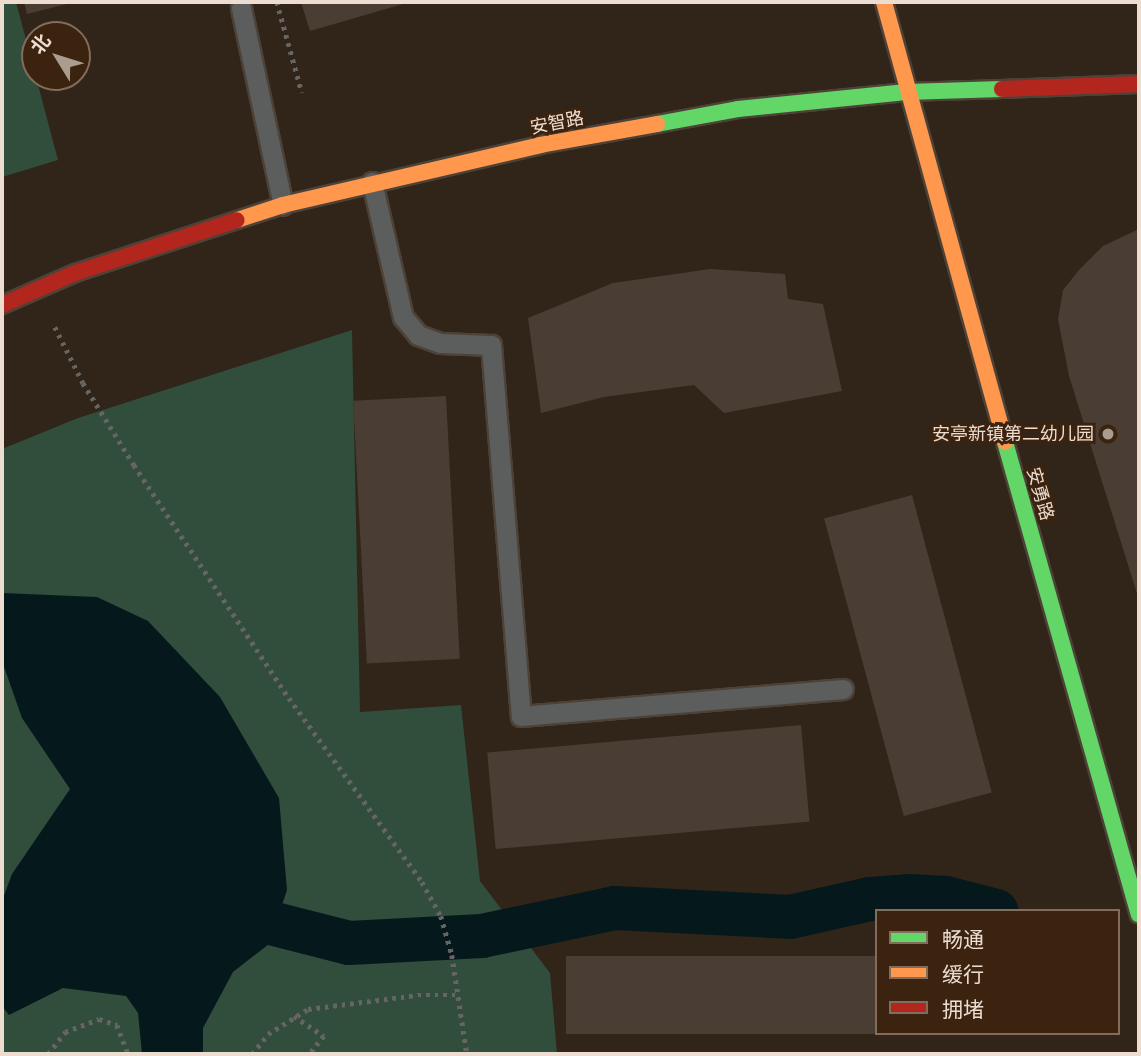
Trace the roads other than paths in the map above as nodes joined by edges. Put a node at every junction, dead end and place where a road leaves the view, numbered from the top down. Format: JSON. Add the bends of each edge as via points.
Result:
{"nodes":[{"id":1,"x":884,"y":2,"type":"edge"},
{"id":2,"x":241,"y":8,"type":"dead end"},
{"id":3,"x":1139,"y":83,"type":"edge"},
{"id":4,"x":906,"y":92,"type":"junction"},
{"id":5,"x":372,"y":182,"type":"junction"},
{"id":6,"x":284,"y":205,"type":"junction"},
{"id":7,"x":2,"y":305,"type":"edge"},
{"id":8,"x":843,"y":689,"type":"dead end"},
{"id":9,"x":1139,"y":914,"type":"edge"}],
"edges":[{"from":1,"to":4,"type":"street","name":"安勇路"},
{"from":2,"to":6,"type":"lane"},
{"from":3,"to":4,"type":"street","name":"安智路"},
{"from":4,"to":5,"type":"street","name":"安智路","via":[[738,109]]},
{"from":4,"to":9,"type":"street","name":"安勇路"},
{"from":5,"to":6,"type":"street","name":"安智路"},
{"from":5,"to":8,"type":"lane","via":[[402,317],[418,335],[440,343],[491,345],[521,716]]},
{"from":6,"to":7,"type":"street","name":"安智路","via":[[75,273]]}]}
